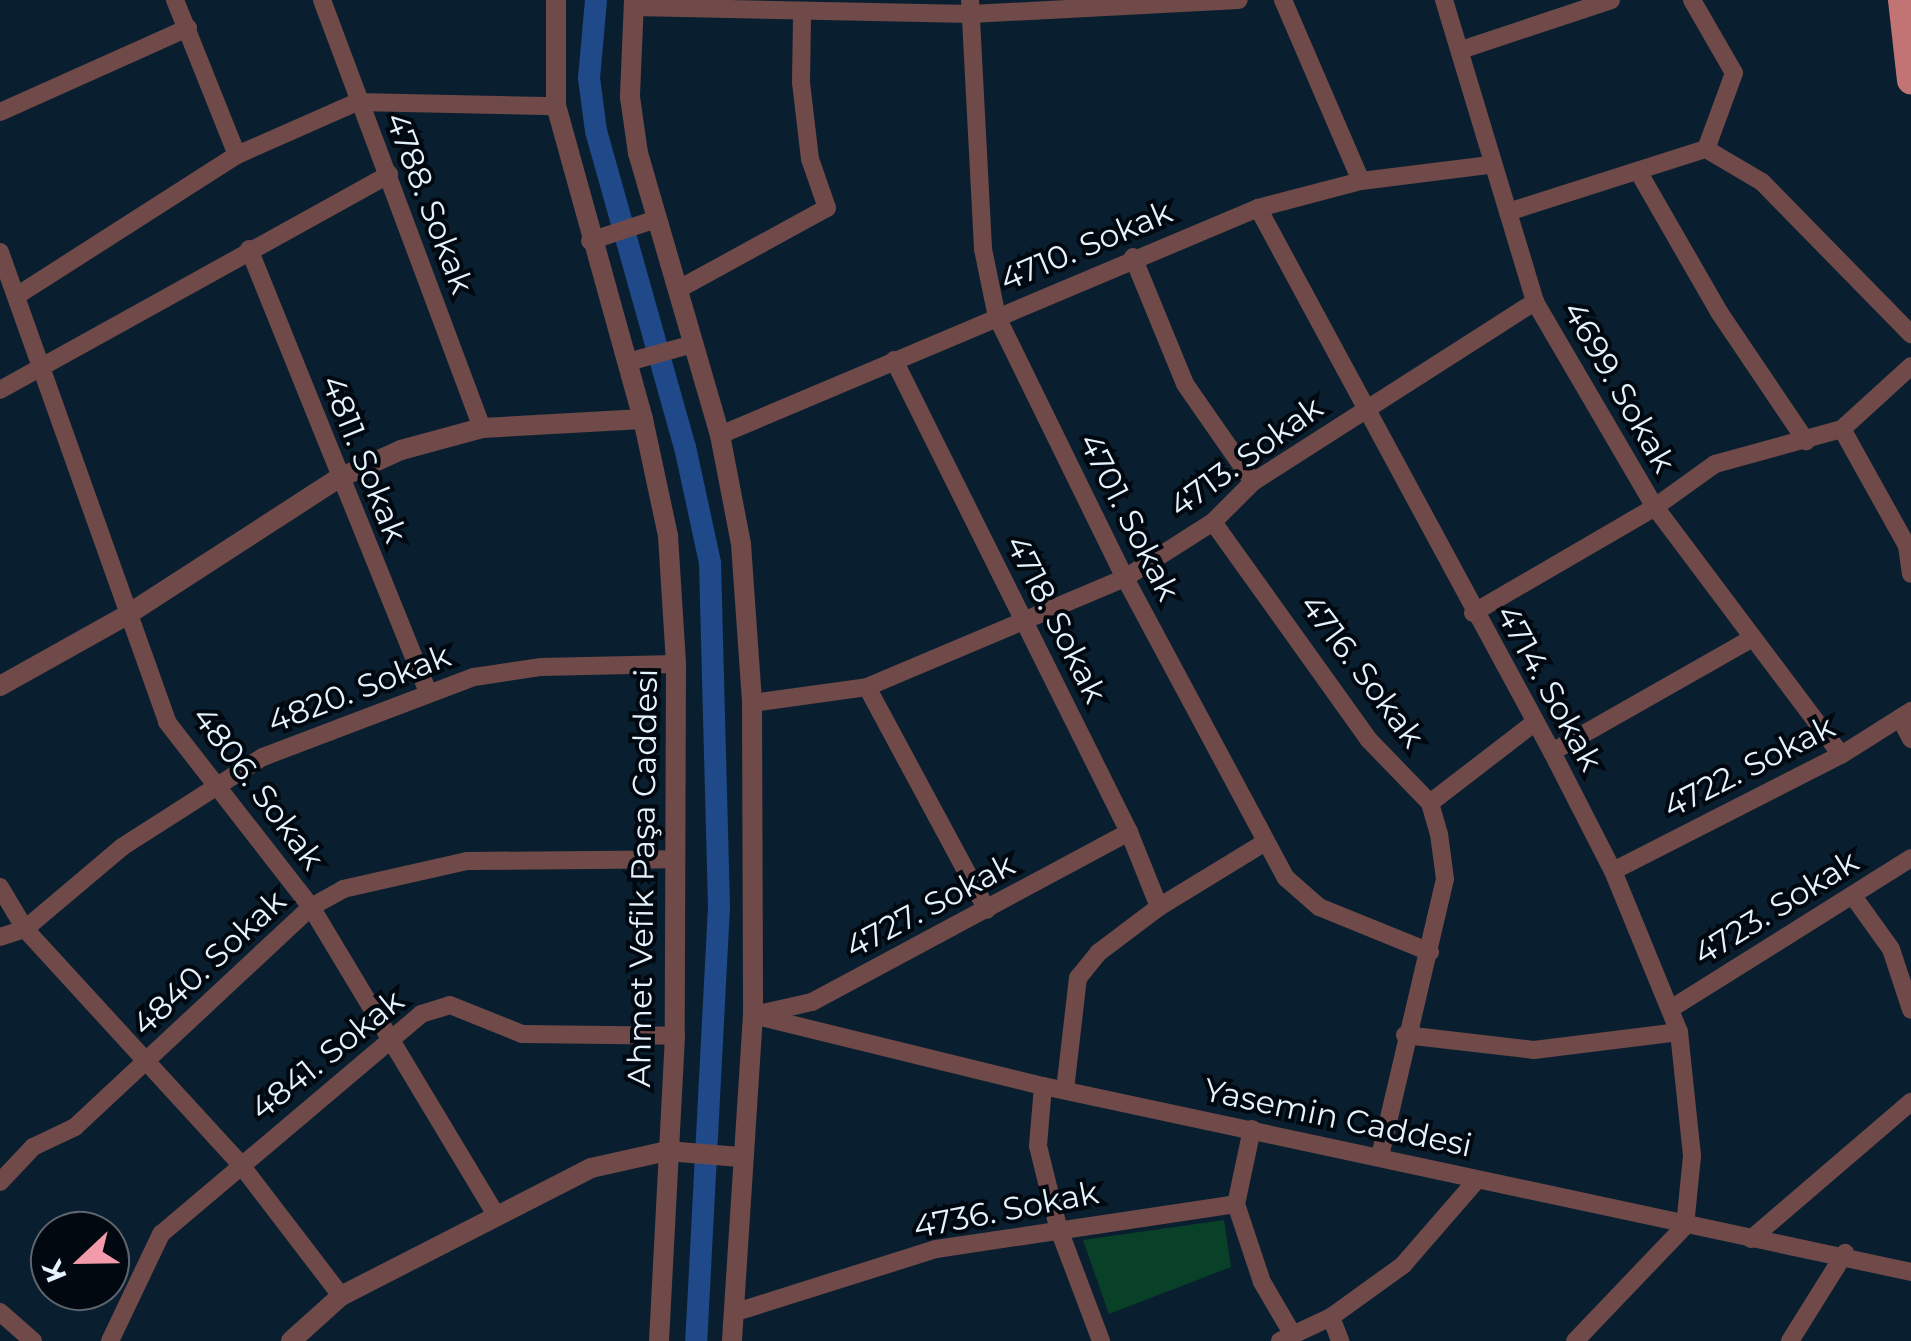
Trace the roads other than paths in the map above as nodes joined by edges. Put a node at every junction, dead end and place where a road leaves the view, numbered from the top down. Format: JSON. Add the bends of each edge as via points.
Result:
{"nodes":[{"id":1,"x":176,"y":0,"type":"edge"},
{"id":2,"x":322,"y":0,"type":"edge"},
{"id":3,"x":556,"y":0,"type":"edge"},
{"id":4,"x":1239,"y":0,"type":"edge"},
{"id":5,"x":1283,"y":0,"type":"edge"},
{"id":6,"x":1444,"y":0,"type":"edge"},
{"id":7,"x":1611,"y":0,"type":"edge"},
{"id":8,"x":1692,"y":0,"type":"edge"},
{"id":9,"x":1902,"y":0,"type":"edge"},
{"id":10,"x":634,"y":4,"type":"edge"},
{"id":11,"x":1584,"y":4,"type":"edge"},
{"id":12,"x":971,"y":7,"type":"edge"},
{"id":13,"x":802,"y":15,"type":"junction"},
{"id":14,"x":188,"y":28,"type":"junction"},
{"id":15,"x":1461,"y":50,"type":"junction"},
{"id":16,"x":1911,"y":80,"type":"edge"},
{"id":17,"x":357,"y":102,"type":"junction"},
{"id":18,"x":556,"y":106,"type":"junction"},
{"id":19,"x":0,"y":112,"type":"edge"},
{"id":20,"x":1706,"y":149,"type":"junction"},
{"id":21,"x":236,"y":155,"type":"junction"},
{"id":22,"x":1490,"y":165,"type":"junction"},
{"id":23,"x":1638,"y":171,"type":"junction"},
{"id":24,"x":389,"y":174,"type":"junction"},
{"id":25,"x":1361,"y":181,"type":"junction"},
{"id":26,"x":1258,"y":208,"type":"junction"},
{"id":27,"x":1508,"y":212,"type":"junction"},
{"id":28,"x":647,"y":222,"type":"junction"},
{"id":29,"x":590,"y":241,"type":"junction"},
{"id":30,"x":250,"y":249,"type":"junction"},
{"id":31,"x":0,"y":252,"type":"edge"},
{"id":32,"x":1133,"y":257,"type":"junction"},
{"id":33,"x":677,"y":290,"type":"junction"},
{"id":34,"x":18,"y":296,"type":"junction"},
{"id":35,"x":1535,"y":302,"type":"junction"},
{"id":36,"x":997,"y":316,"type":"junction"},
{"id":37,"x":1911,"y":334,"type":"edge"},
{"id":38,"x":684,"y":346,"type":"junction"},
{"id":39,"x":637,"y":359,"type":"junction"},
{"id":40,"x":894,"y":360,"type":"junction"},
{"id":41,"x":42,"y":366,"type":"junction"},
{"id":42,"x":1911,"y":366,"type":"edge"},
{"id":43,"x":0,"y":390,"type":"edge"},
{"id":44,"x":1364,"y":409,"type":"junction"},
{"id":45,"x":642,"y":419,"type":"junction"},
{"id":46,"x":482,"y":428,"type":"junction"},
{"id":47,"x":1842,"y":429,"type":"junction"},
{"id":48,"x":720,"y":435,"type":"junction"},
{"id":49,"x":1806,"y":441,"type":"junction"},
{"id":50,"x":337,"y":479,"type":"junction"},
{"id":51,"x":1253,"y":482,"type":"junction"},
{"id":52,"x":1655,"y":507,"type":"junction"},
{"id":53,"x":1213,"y":522,"type":"junction"},
{"id":54,"x":1911,"y":574,"type":"edge"},
{"id":55,"x":1125,"y":578,"type":"junction"},
{"id":56,"x":1472,"y":612,"type":"junction"},
{"id":57,"x":128,"y":615,"type":"junction"},
{"id":58,"x":1024,"y":622,"type":"junction"},
{"id":59,"x":1752,"y":639,"type":"junction"},
{"id":60,"x":676,"y":664,"type":"junction"},
{"id":61,"x":0,"y":686,"type":"edge"},
{"id":62,"x":867,"y":686,"type":"junction"},
{"id":63,"x":428,"y":691,"type":"junction"},
{"id":64,"x":752,"y":703,"type":"junction"},
{"id":65,"x":1906,"y":714,"type":"edge"},
{"id":66,"x":1535,"y":722,"type":"junction"},
{"id":67,"x":1911,"y":739,"type":"edge"},
{"id":68,"x":1552,"y":752,"type":"junction"},
{"id":69,"x":1841,"y":755,"type":"junction"},
{"id":70,"x":212,"y":785,"type":"junction"},
{"id":71,"x":1430,"y":803,"type":"junction"},
{"id":72,"x":1129,"y":832,"type":"junction"},
{"id":73,"x":1264,"y":844,"type":"junction"},
{"id":74,"x":676,"y":858,"type":"junction"},
{"id":75,"x":1911,"y":858,"type":"edge"},
{"id":76,"x":1613,"y":871,"type":"junction"},
{"id":77,"x":0,"y":887,"type":"edge"},
{"id":78,"x":1853,"y":896,"type":"junction"},
{"id":79,"x":311,"y":907,"type":"junction"},
{"id":80,"x":1159,"y":907,"type":"junction"},
{"id":81,"x":988,"y":910,"type":"junction"},
{"id":82,"x":25,"y":929,"type":"junction"},
{"id":83,"x":0,"y":937,"type":"edge"},
{"id":84,"x":1430,"y":952,"type":"junction"},
{"id":85,"x":1672,"y":1008,"type":"junction"},
{"id":86,"x":1911,"y":1010,"type":"edge"},
{"id":87,"x":753,"y":1015,"type":"junction"},
{"id":88,"x":1679,"y":1032,"type":"junction"},
{"id":89,"x":1405,"y":1035,"type":"junction"},
{"id":90,"x":675,"y":1036,"type":"junction"},
{"id":91,"x":396,"y":1039,"type":"junction"},
{"id":92,"x":150,"y":1060,"type":"junction"},
{"id":93,"x":1043,"y":1086,"type":"junction"},
{"id":94,"x":1064,"y":1090,"type":"junction"},
{"id":95,"x":1911,"y":1102,"type":"edge"},
{"id":96,"x":1252,"y":1128,"type":"junction"},
{"id":97,"x":672,"y":1151,"type":"junction"},
{"id":98,"x":735,"y":1157,"type":"junction"},
{"id":99,"x":1380,"y":1157,"type":"junction"},
{"id":100,"x":241,"y":1165,"type":"junction"},
{"id":101,"x":1477,"y":1180,"type":"junction"},
{"id":102,"x":0,"y":1182,"type":"edge"},
{"id":103,"x":1236,"y":1204,"type":"junction"},
{"id":104,"x":496,"y":1216,"type":"junction"},
{"id":105,"x":1686,"y":1226,"type":"junction"},
{"id":106,"x":1058,"y":1227,"type":"junction"},
{"id":107,"x":1751,"y":1239,"type":"junction"},
{"id":108,"x":1845,"y":1253,"type":"junction"},
{"id":109,"x":1911,"y":1272,"type":"edge"},
{"id":110,"x":341,"y":1296,"type":"junction"},
{"id":111,"x":0,"y":1312,"type":"edge"},
{"id":112,"x":734,"y":1313,"type":"junction"},
{"id":113,"x":1331,"y":1317,"type":"junction"},
{"id":114,"x":1286,"y":1338,"type":"edge"},
{"id":115,"x":1581,"y":1339,"type":"edge"},
{"id":116,"x":33,"y":1341,"type":"edge"},
{"id":117,"x":110,"y":1341,"type":"edge"},
{"id":118,"x":290,"y":1341,"type":"edge"},
{"id":119,"x":659,"y":1341,"type":"edge"},
{"id":120,"x":732,"y":1341,"type":"edge"},
{"id":121,"x":1101,"y":1341,"type":"edge"},
{"id":122,"x":1340,"y":1341,"type":"edge"},
{"id":123,"x":1790,"y":1341,"type":"edge"}],
"edges":[{"from":1,"to":14,"type":"street"},
{"from":2,"to":17,"type":"street","name":"4788. Sokak"},
{"from":3,"to":18,"type":"street","name":"Ahmet Vefik Paşa Caddesi"},
{"from":4,"to":12,"type":"street"},
{"from":5,"to":25,"type":"street"},
{"from":6,"to":15,"type":"street","name":"4699. Sokak"},
{"from":7,"to":11,"type":"street"},
{"from":8,"to":20,"type":"street","via":[[1734,73]]},
{"from":9,"to":16,"type":"main road"},
{"from":10,"to":13,"type":"street"},
{"from":10,"to":28,"type":"street","via":[[630,97]]},
{"from":11,"to":15,"type":"street"},
{"from":12,"to":13,"type":"street"},
{"from":12,"to":36,"type":"street","name":"4701. Sokak","via":[[983,249]]},
{"from":13,"to":33,"type":"street","via":[[800,82],[810,158],[827,208]]},
{"from":14,"to":19,"type":"street"},
{"from":14,"to":21,"type":"street"},
{"from":15,"to":22,"type":"street","name":"4699. Sokak"},
{"from":17,"to":18,"type":"street"},
{"from":17,"to":21,"type":"street"},
{"from":17,"to":24,"type":"street","name":"4788. Sokak"},
{"from":18,"to":29,"type":"street","name":"Ahmet Vefik Paşa Caddesi"},
{"from":20,"to":23,"type":"street"},
{"from":20,"to":37,"type":"street","via":[[1762,182]]},
{"from":21,"to":34,"type":"street"},
{"from":22,"to":25,"type":"street","name":"4710. Sokak"},
{"from":22,"to":27,"type":"street","name":"4699. Sokak"},
{"from":23,"to":27,"type":"street"},
{"from":23,"to":49,"type":"street","via":[[1719,312]]},
{"from":24,"to":30,"type":"street"},
{"from":24,"to":46,"type":"street","name":"4788. Sokak"},
{"from":25,"to":26,"type":"street","name":"4710. Sokak"},
{"from":26,"to":32,"type":"street","name":"4710. Sokak"},
{"from":26,"to":44,"type":"street","name":"4714. Sokak"},
{"from":27,"to":35,"type":"street","name":"4699. Sokak"},
{"from":28,"to":29,"type":"street"},
{"from":28,"to":33,"type":"street"},
{"from":29,"to":39,"type":"street","name":"Ahmet Vefik Paşa Caddesi"},
{"from":30,"to":41,"type":"street"},
{"from":30,"to":50,"type":"street","name":"4811. Sokak"},
{"from":31,"to":34,"type":"street","name":"4806. Sokak"},
{"from":32,"to":36,"type":"street","name":"4710. Sokak"},
{"from":32,"to":51,"type":"street","via":[[1185,384]]},
{"from":33,"to":38,"type":"street"},
{"from":34,"to":41,"type":"street","name":"4806. Sokak"},
{"from":35,"to":44,"type":"street","name":"4713. Sokak"},
{"from":35,"to":52,"type":"street","name":"4699. Sokak"},
{"from":36,"to":40,"type":"street","name":"4710. Sokak"},
{"from":36,"to":55,"type":"street","name":"4701. Sokak"},
{"from":38,"to":39,"type":"street"},
{"from":38,"to":48,"type":"street"},
{"from":39,"to":45,"type":"street","name":"Ahmet Vefik Paşa Caddesi"},
{"from":40,"to":48,"type":"street","name":"4710. Sokak"},
{"from":40,"to":58,"type":"street","name":"4718. Sokak"},
{"from":41,"to":43,"type":"street"},
{"from":41,"to":57,"type":"street","name":"4806. Sokak"},
{"from":42,"to":47,"type":"street"},
{"from":44,"to":51,"type":"street","name":"4713. Sokak"},
{"from":44,"to":56,"type":"street","name":"4714. Sokak"},
{"from":45,"to":46,"type":"street"},
{"from":45,"to":60,"type":"street","name":"Ahmet Vefik Paşa Caddesi","via":[[668,536]]},
{"from":46,"to":50,"type":"street","via":[[401,450]]},
{"from":47,"to":49,"type":"street"},
{"from":47,"to":54,"type":"street","via":[[1907,546]]},
{"from":48,"to":64,"type":"street","via":[[740,544]]},
{"from":49,"to":52,"type":"street","via":[[1715,464]]},
{"from":50,"to":57,"type":"street"},
{"from":50,"to":63,"type":"street","name":"4811. Sokak"},
{"from":51,"to":53,"type":"street","name":"4713. Sokak"},
{"from":52,"to":56,"type":"street"},
{"from":52,"to":59,"type":"street","name":"4699. Sokak"},
{"from":53,"to":55,"type":"street","name":"4713. Sokak"},
{"from":53,"to":71,"type":"street","name":"4716. Sokak","via":[[1369,740]]},
{"from":55,"to":58,"type":"street","name":"4713. Sokak"},
{"from":55,"to":73,"type":"street","name":"4701. Sokak"},
{"from":56,"to":66,"type":"street","name":"4714. Sokak"},
{"from":57,"to":61,"type":"street"},
{"from":57,"to":70,"type":"street","name":"4806. Sokak","via":[[167,722]]},
{"from":58,"to":62,"type":"street","name":"4713. Sokak"},
{"from":58,"to":72,"type":"street","name":"4718. Sokak"},
{"from":59,"to":68,"type":"street"},
{"from":59,"to":69,"type":"street","name":"4699. Sokak"},
{"from":60,"to":63,"type":"street","name":"4820. Sokak","via":[[541,668]]},
{"from":60,"to":74,"type":"street","name":"Ahmet Vefik Paşa Caddesi"},
{"from":62,"to":64,"type":"street","name":"4713. Sokak"},
{"from":62,"to":81,"type":"street"},
{"from":63,"to":70,"type":"street","name":"4820. Sokak","via":[[263,756]]},
{"from":64,"to":87,"type":"street"},
{"from":65,"to":67,"type":"street"},
{"from":65,"to":69,"type":"street","name":"4722. Sokak"},
{"from":66,"to":68,"type":"street","name":"4714. Sokak"},
{"from":66,"to":71,"type":"street"},
{"from":68,"to":76,"type":"street","name":"4714. Sokak"},
{"from":69,"to":76,"type":"street","name":"4722. Sokak"},
{"from":70,"to":79,"type":"street","name":"4806. Sokak"},
{"from":70,"to":82,"type":"street","name":"4820. Sokak","via":[[122,847]]},
{"from":71,"to":84,"type":"street","via":[[1445,879]]},
{"from":72,"to":80,"type":"street","name":"4718. Sokak"},
{"from":72,"to":81,"type":"street","name":"4727. Sokak"},
{"from":73,"to":80,"type":"street"},
{"from":73,"to":84,"type":"street","name":"4701. Sokak","via":[[1286,878],[1319,907]]},
{"from":74,"to":79,"type":"street","name":"4840. Sokak","via":[[467,861],[343,889]]},
{"from":74,"to":90,"type":"street","name":"Ahmet Vefik Paşa Caddesi"},
{"from":75,"to":78,"type":"street","name":"4723. Sokak"},
{"from":76,"to":85,"type":"street","name":"4714. Sokak"},
{"from":77,"to":82,"type":"street"},
{"from":78,"to":85,"type":"street","name":"4723. Sokak"},
{"from":78,"to":86,"type":"street","via":[[1891,948]]},
{"from":79,"to":91,"type":"street","name":"4806. Sokak"},
{"from":79,"to":92,"type":"street","name":"4840. Sokak"},
{"from":80,"to":94,"type":"street","via":[[1098,953],[1078,978]]},
{"from":81,"to":87,"type":"street","name":"4727. Sokak","via":[[812,1002]]},
{"from":82,"to":83,"type":"street","name":"4820. Sokak"},
{"from":82,"to":92,"type":"street"},
{"from":84,"to":89,"type":"street"},
{"from":85,"to":88,"type":"street","name":"4714. Sokak"},
{"from":87,"to":93,"type":"street","name":"Yasemin Caddesi"},
{"from":87,"to":98,"type":"street"},
{"from":88,"to":89,"type":"street","via":[[1534,1050]]},
{"from":88,"to":105,"type":"street","name":"4714. Sokak","via":[[1692,1156]]},
{"from":89,"to":99,"type":"street"},
{"from":90,"to":91,"type":"street","name":"4841. Sokak","via":[[522,1034],[450,1006],[421,1014]]},
{"from":90,"to":97,"type":"street","name":"Ahmet Vefik Paşa Caddesi"},
{"from":91,"to":100,"type":"street","name":"4841. Sokak"},
{"from":91,"to":104,"type":"street","name":"4806. Sokak"},
{"from":92,"to":100,"type":"street"},
{"from":92,"to":102,"type":"street","name":"4840. Sokak","via":[[75,1127],[33,1147]]},
{"from":93,"to":94,"type":"street","name":"Yasemin Caddesi"},
{"from":93,"to":106,"type":"street","via":[[1038,1146]]},
{"from":94,"to":96,"type":"street","name":"Yasemin Caddesi"},
{"from":95,"to":107,"type":"street"},
{"from":96,"to":99,"type":"street","name":"Yasemin Caddesi"},
{"from":96,"to":103,"type":"street"},
{"from":97,"to":98,"type":"street"},
{"from":97,"to":104,"type":"street","via":[[591,1168]]},
{"from":97,"to":119,"type":"street","name":"Ahmet Vefik Paşa Caddesi"},
{"from":98,"to":112,"type":"street"},
{"from":99,"to":101,"type":"street","name":"Yasemin Caddesi"},
{"from":100,"to":110,"type":"street"},
{"from":100,"to":117,"type":"street","name":"4841. Sokak","via":[[161,1234]]},
{"from":101,"to":105,"type":"street","name":"Yasemin Caddesi"},
{"from":101,"to":113,"type":"street","via":[[1403,1265]]},
{"from":103,"to":106,"type":"street","name":"4736. Sokak"},
{"from":103,"to":114,"type":"street"},
{"from":104,"to":110,"type":"street"},
{"from":105,"to":107,"type":"street","name":"Yasemin Caddesi"},
{"from":105,"to":115,"type":"street"},
{"from":106,"to":112,"type":"street","name":"4736. Sokak","via":[[936,1249]]},
{"from":106,"to":121,"type":"street"},
{"from":107,"to":108,"type":"street","name":"Yasemin Caddesi"},
{"from":108,"to":109,"type":"street","name":"Yasemin Caddesi"},
{"from":108,"to":123,"type":"street"},
{"from":110,"to":118,"type":"street"},
{"from":111,"to":116,"type":"street"},
{"from":112,"to":120,"type":"street"},
{"from":113,"to":114,"type":"street"},
{"from":113,"to":122,"type":"street"}]}
